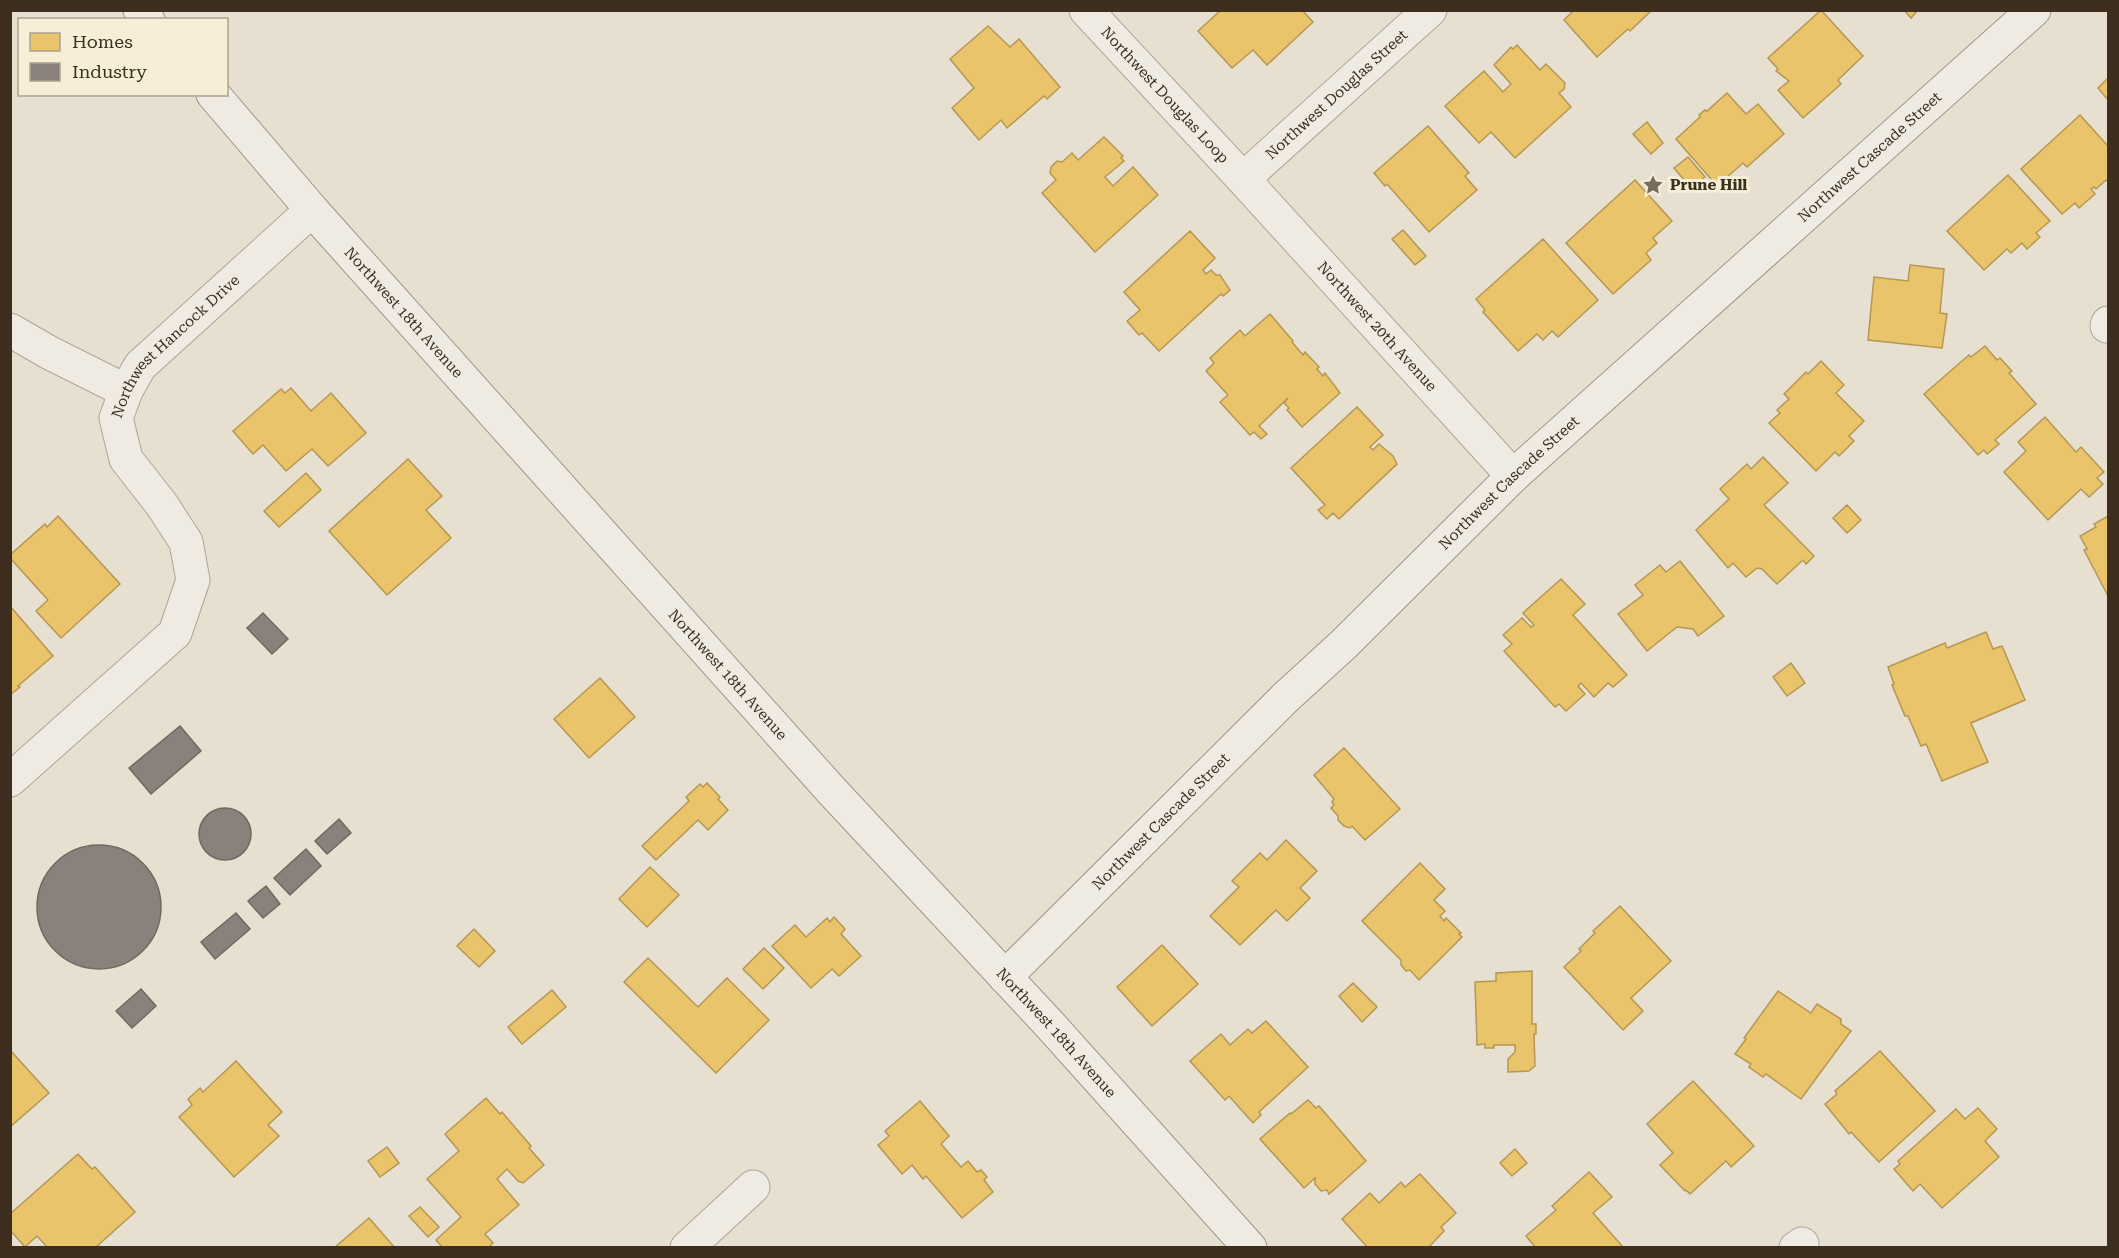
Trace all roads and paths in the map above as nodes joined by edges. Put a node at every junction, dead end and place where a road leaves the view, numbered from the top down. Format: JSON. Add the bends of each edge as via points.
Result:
{"nodes":[{"id":1,"x":1086,"y":10,"type":"edge"},
{"id":2,"x":1430,"y":10,"type":"edge"},
{"id":3,"x":2034,"y":10,"type":"edge"},
{"id":4,"x":215,"y":96,"type":"edge"},
{"id":5,"x":1243,"y":179,"type":"junction"},
{"id":6,"x":312,"y":210,"type":"junction"},
{"id":7,"x":10,"y":330,"type":"edge"},
{"id":8,"x":126,"y":391,"type":"junction"},
{"id":9,"x":1513,"y":476,"type":"junction"},
{"id":10,"x":10,"y":780,"type":"edge"},
{"id":11,"x":1005,"y":977,"type":"junction"},
{"id":12,"x":753,"y":1187,"type":"dead end"},
{"id":13,"x":687,"y":1248,"type":"edge"},
{"id":14,"x":1250,"y":1248,"type":"edge"}],
"edges":[{"from":1,"to":5,"type":"street","name":"Northwest Douglas Loop"},
{"from":2,"to":5,"type":"street","name":"Northwest Douglas Street"},
{"from":3,"to":9,"type":"street","name":"Northwest Cascade Street"},
{"from":4,"to":6,"type":"street","name":"Northwest 18th Avenue"},
{"from":5,"to":9,"type":"street","name":"Northwest 20th Avenue"},
{"from":6,"to":8,"type":"street","name":"Northwest Hancock Drive","via":[[140,366]]},
{"from":6,"to":11,"type":"street","name":"Northwest 18th Avenue","via":[[831,790]]},
{"from":7,"to":8,"type":"street"},
{"from":8,"to":10,"type":"street","name":"Northwest Hancock Drive","via":[[116,418],[126,459],[186,542],[193,580],[175,633]]},
{"from":9,"to":11,"type":"street","name":"Northwest Cascade Street"},
{"from":11,"to":14,"type":"street","name":"Northwest 18th Avenue"},
{"from":12,"to":13,"type":"street"}]}
